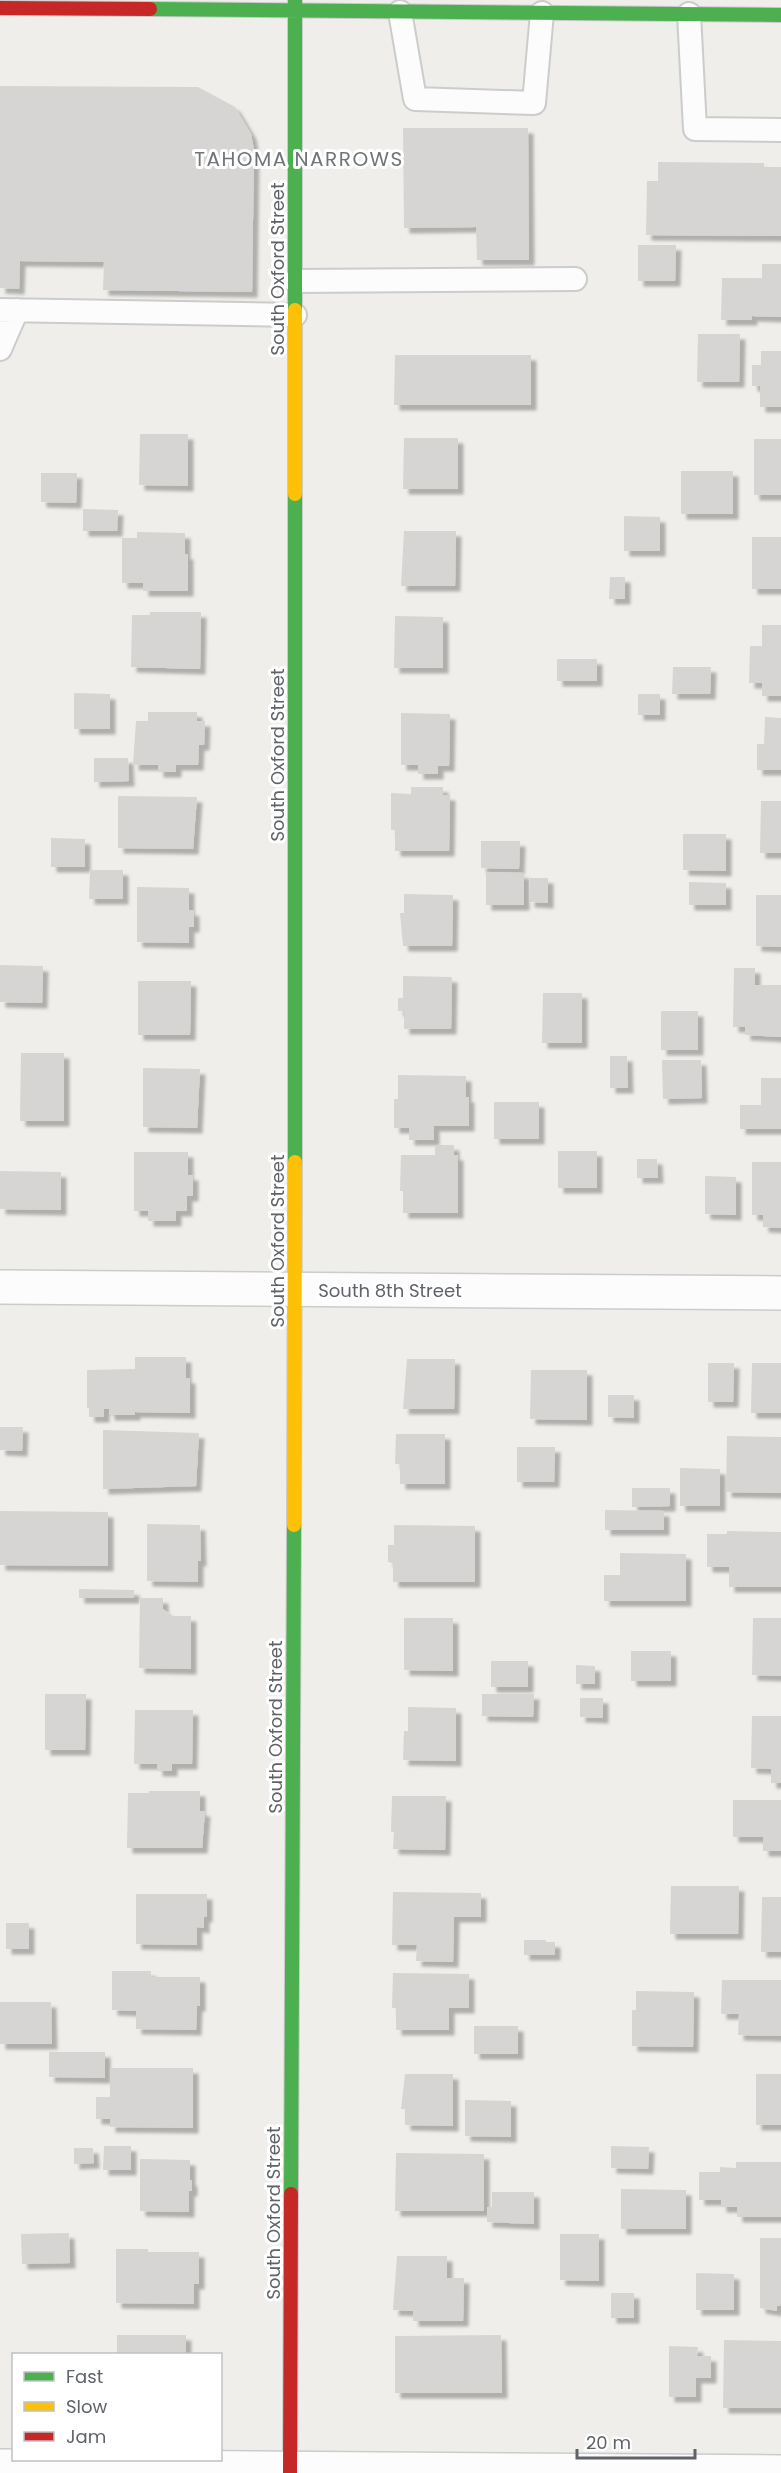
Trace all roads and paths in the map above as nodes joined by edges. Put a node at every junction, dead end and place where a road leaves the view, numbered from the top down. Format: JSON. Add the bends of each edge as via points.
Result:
{"nodes":[{"id":1,"x":295,"y":5,"type":"edge"},
{"id":2,"x":0,"y":9,"type":"edge"},
{"id":3,"x":400,"y":12,"type":"junction"},
{"id":4,"x":542,"y":13,"type":"junction"},
{"id":5,"x":689,"y":14,"type":"junction"},
{"id":6,"x":781,"y":15,"type":"edge"},
{"id":7,"x":781,"y":130,"type":"edge"},
{"id":8,"x":575,"y":279,"type":"dead end"},
{"id":9,"x":295,"y":281,"type":"junction"},
{"id":10,"x":8,"y":310,"type":"edge"},
{"id":11,"x":295,"y":315,"type":"junction"},
{"id":12,"x":0,"y":348,"type":"edge"},
{"id":13,"x":0,"y":1287,"type":"edge"},
{"id":14,"x":295,"y":1289,"type":"junction"},
{"id":15,"x":781,"y":1293,"type":"edge"},
{"id":16,"x":0,"y":2466,"type":"edge"},
{"id":17,"x":290,"y":2470,"type":"edge"},
{"id":18,"x":781,"y":2472,"type":"edge"}],
"edges":[{"from":1,"to":2,"type":"street"},
{"from":1,"to":3,"type":"street"},
{"from":1,"to":9,"type":"street","name":"South Oxford Street"},
{"from":3,"to":4,"type":"street"},
{"from":3,"to":4,"type":"lane","via":[[415,99],[534,103]]},
{"from":4,"to":5,"type":"street"},
{"from":5,"to":6,"type":"street"},
{"from":5,"to":7,"type":"lane","via":[[695,129]]},
{"from":8,"to":9,"type":"lane"},
{"from":9,"to":11,"type":"street","name":"South Oxford Street"},
{"from":10,"to":11,"type":"lane"},
{"from":10,"to":12,"type":"lane"},
{"from":11,"to":14,"type":"street","name":"South Oxford Street"},
{"from":13,"to":14,"type":"street","name":"South 8th Street"},
{"from":14,"to":15,"type":"street","name":"South 8th Street"},
{"from":14,"to":17,"type":"street","name":"South Oxford Street"},
{"from":16,"to":17,"type":"street"},
{"from":17,"to":18,"type":"street"}]}
